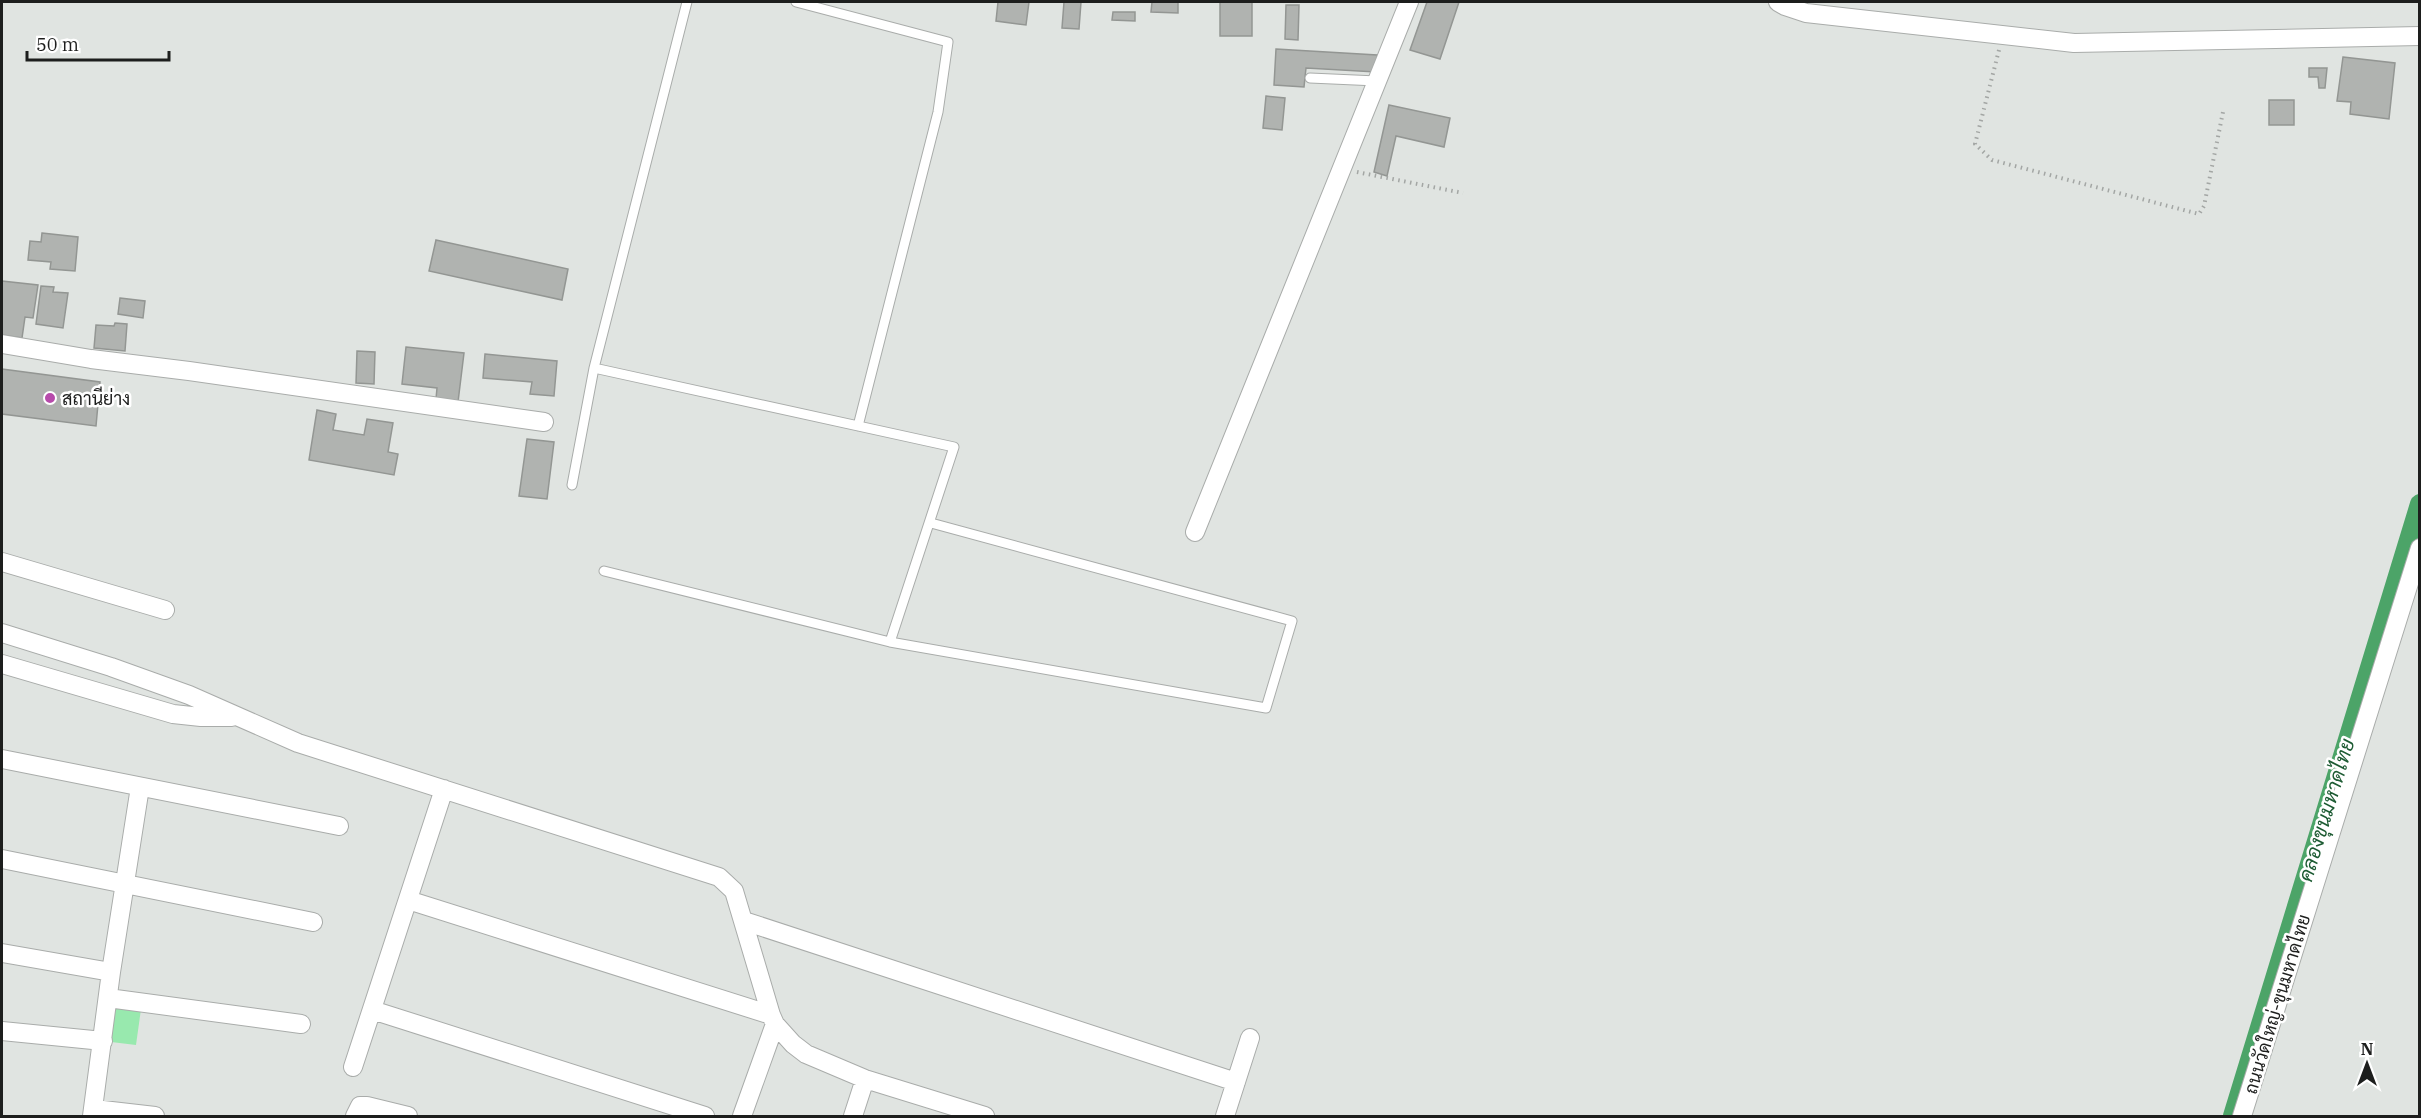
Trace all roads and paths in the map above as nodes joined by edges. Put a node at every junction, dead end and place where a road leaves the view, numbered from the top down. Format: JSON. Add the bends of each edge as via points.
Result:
{"nodes":[{"id":1,"x":687,"y":2,"type":"edge"},
{"id":2,"x":796,"y":2,"type":"edge"},
{"id":3,"x":1409,"y":2,"type":"edge"},
{"id":4,"x":1778,"y":2,"type":"edge"},
{"id":5,"x":2003,"y":35,"type":"junction"},
{"id":6,"x":2420,"y":36,"type":"edge"},
{"id":7,"x":1310,"y":78,"type":"dead end"},
{"id":8,"x":1377,"y":81,"type":"junction"},
{"id":9,"x":2223,"y":112,"type":"dead end"},
{"id":10,"x":1342,"y":169,"type":"junction"},
{"id":11,"x":1463,"y":193,"type":"dead end"},
{"id":12,"x":2,"y":344,"type":"edge"},
{"id":13,"x":594,"y":368,"type":"junction"},
{"id":14,"x":544,"y":422,"type":"dead end"},
{"id":15,"x":858,"y":426,"type":"junction"},
{"id":16,"x":572,"y":485,"type":"dead end"},
{"id":17,"x":931,"y":523,"type":"junction"},
{"id":18,"x":1196,"y":532,"type":"dead end"},
{"id":19,"x":2420,"y":548,"type":"edge"},
{"id":20,"x":2,"y":562,"type":"edge"},
{"id":21,"x":604,"y":571,"type":"dead end"},
{"id":22,"x":165,"y":610,"type":"dead end"},
{"id":23,"x":2,"y":633,"type":"edge"},
{"id":24,"x":890,"y":642,"type":"junction"},
{"id":25,"x":2,"y":664,"type":"edge"},
{"id":26,"x":237,"y":717,"type":"junction"},
{"id":27,"x":2,"y":759,"type":"edge"},
{"id":28,"x":140,"y":787,"type":"junction"},
{"id":29,"x":444,"y":789,"type":"junction"},
{"id":30,"x":339,"y":826,"type":"dead end"},
{"id":31,"x":2,"y":859,"type":"edge"},
{"id":32,"x":126,"y":885,"type":"junction"},
{"id":33,"x":408,"y":900,"type":"junction"},
{"id":34,"x":744,"y":921,"type":"junction"},
{"id":35,"x":313,"y":922,"type":"dead end"},
{"id":36,"x":2,"y":953,"type":"edge"},
{"id":37,"x":111,"y":972,"type":"junction"},
{"id":38,"x":108,"y":998,"type":"junction"},
{"id":39,"x":372,"y":1010,"type":"junction"},
{"id":40,"x":773,"y":1019,"type":"junction"},
{"id":41,"x":301,"y":1024,"type":"dead end"},
{"id":42,"x":2,"y":1031,"type":"edge"},
{"id":43,"x":1250,"y":1038,"type":"dead end"},
{"id":44,"x":103,"y":1041,"type":"junction"},
{"id":45,"x":353,"y":1067,"type":"dead end"},
{"id":46,"x":866,"y":1079,"type":"junction"},
{"id":47,"x":1236,"y":1082,"type":"junction"},
{"id":48,"x":93,"y":1113,"type":"edge"},
{"id":49,"x":963,"y":1113,"type":"edge"},
{"id":50,"x":155,"y":1116,"type":"edge"},
{"id":51,"x":355,"y":1116,"type":"edge"},
{"id":52,"x":408,"y":1116,"type":"edge"},
{"id":53,"x":705,"y":1116,"type":"edge"},
{"id":54,"x":742,"y":1116,"type":"edge"},
{"id":55,"x":853,"y":1116,"type":"edge"},
{"id":56,"x":985,"y":1116,"type":"edge"},
{"id":57,"x":1225,"y":1116,"type":"edge"},
{"id":58,"x":2242,"y":1116,"type":"edge"}],
"edges":[{"from":1,"to":13,"type":"lane"},
{"from":2,"to":15,"type":"lane","via":[[948,42],[938,112]]},
{"from":3,"to":8,"type":"street"},
{"from":4,"to":5,"type":"street","via":[[1806,13]]},
{"from":5,"to":6,"type":"street","via":[[2074,43]]},
{"from":5,"to":9,"type":"path","via":[[1975,144],[1992,160],[2199,214],[2204,206]]},
{"from":7,"to":8,"type":"lane"},
{"from":8,"to":10,"type":"street"},
{"from":10,"to":11,"type":"path"},
{"from":10,"to":18,"type":"street"},
{"from":12,"to":14,"type":"street"},
{"from":13,"to":15,"type":"lane"},
{"from":13,"to":16,"type":"lane"},
{"from":15,"to":17,"type":"lane","via":[[954,447]]},
{"from":17,"to":24,"type":"lane"},
{"from":17,"to":24,"type":"lane","via":[[1292,621],[1266,708]]},
{"from":19,"to":58,"type":"street","name":"ถนนวัดใหญ่-ขุนมหาดไทย"},
{"from":20,"to":22,"type":"street"},
{"from":21,"to":24,"type":"lane"},
{"from":23,"to":26,"type":"street","via":[[189,695]]},
{"from":25,"to":26,"type":"street","via":[[173,714]]},
{"from":26,"to":29,"type":"street","via":[[298,744]]},
{"from":27,"to":28,"type":"street"},
{"from":28,"to":30,"type":"street"},
{"from":28,"to":32,"type":"street"},
{"from":29,"to":33,"type":"street"},
{"from":29,"to":34,"type":"street","via":[[719,877],[734,891]]},
{"from":31,"to":32,"type":"street"},
{"from":32,"to":35,"type":"street"},
{"from":32,"to":37,"type":"street"},
{"from":33,"to":39,"type":"street"},
{"from":33,"to":40,"type":"street"},
{"from":34,"to":40,"type":"street"},
{"from":34,"to":47,"type":"street"},
{"from":36,"to":37,"type":"street"},
{"from":37,"to":38,"type":"street"},
{"from":38,"to":41,"type":"street"},
{"from":38,"to":44,"type":"street"},
{"from":39,"to":45,"type":"street"},
{"from":39,"to":53,"type":"street"},
{"from":40,"to":46,"type":"street","via":[[806,1054]]},
{"from":40,"to":54,"type":"street"},
{"from":42,"to":44,"type":"street"},
{"from":43,"to":47,"type":"street"},
{"from":44,"to":48,"type":"street"},
{"from":46,"to":49,"type":"street"},
{"from":46,"to":55,"type":"street"},
{"from":47,"to":57,"type":"street"},
{"from":48,"to":50,"type":"street"},
{"from":49,"to":56,"type":"street"},
{"from":51,"to":52,"type":"street","via":[[360,1107],[367,1106]]}]}
